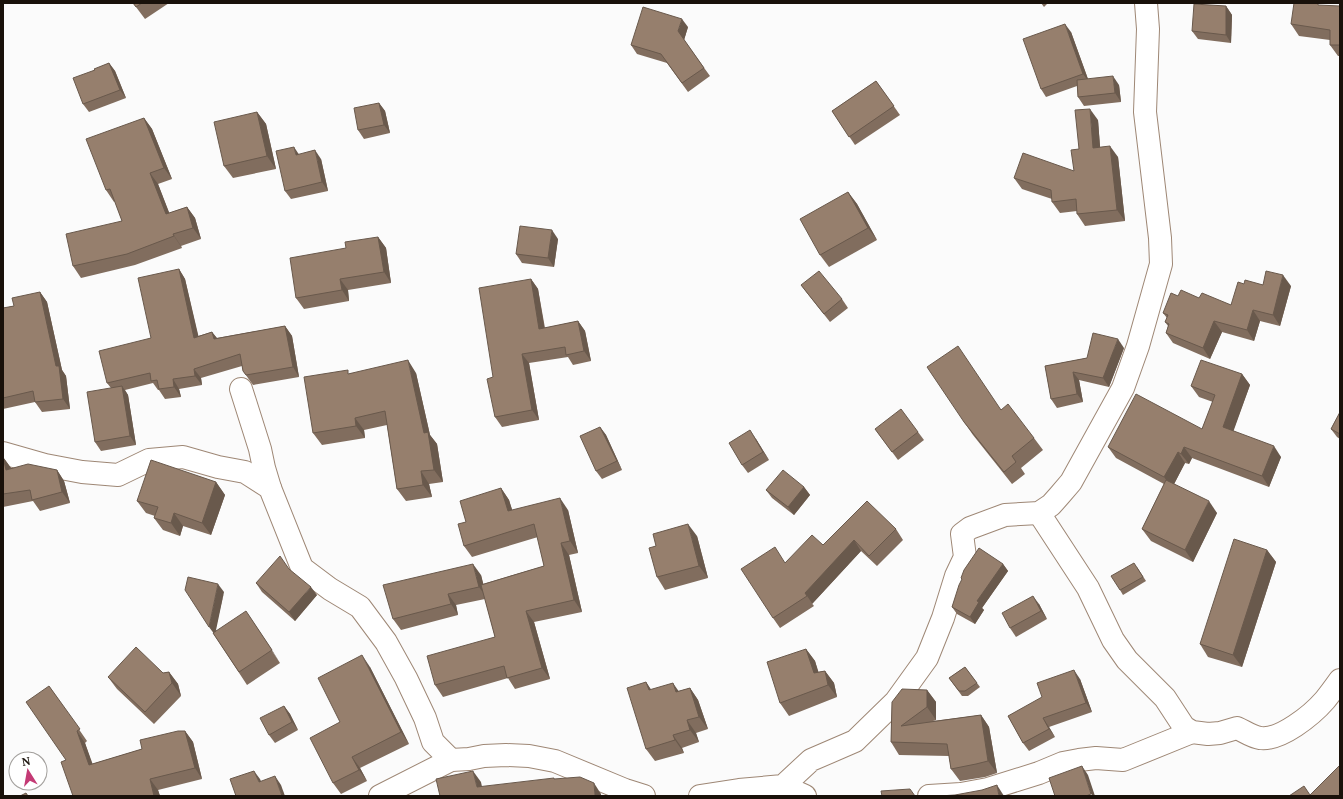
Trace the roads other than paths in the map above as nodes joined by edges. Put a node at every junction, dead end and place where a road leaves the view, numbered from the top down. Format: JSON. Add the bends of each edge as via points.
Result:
{"nodes":[{"id":1,"x":1146,"y":3,"type":"edge"},
{"id":2,"x":241,"y":389,"type":"dead end"},
{"id":3,"x":3,"y":453,"type":"edge"},
{"id":4,"x":270,"y":488,"type":"junction"},
{"id":5,"x":1039,"y":513,"type":"junction"},
{"id":6,"x":1340,"y":680,"type":"edge"},
{"id":7,"x":1192,"y":732,"type":"junction"},
{"id":8,"x":451,"y":760,"type":"junction"},
{"id":9,"x":783,"y":786,"type":"junction"},
{"id":10,"x":380,"y":796,"type":"edge"},
{"id":11,"x":644,"y":796,"type":"edge"},
{"id":12,"x":700,"y":796,"type":"edge"},
{"id":13,"x":805,"y":796,"type":"edge"},
{"id":14,"x":929,"y":796,"type":"edge"}],
"edges":[{"from":1,"to":5,"type":"street","via":[[1148,29],[1145,112],[1161,264],[1138,346],[1123,388],[1071,482],[1051,506]]},
{"from":2,"to":4,"type":"street"},
{"from":3,"to":4,"type":"street","via":[[45,465],[118,476],[149,460],[183,458],[245,472]]},
{"from":4,"to":8,"type":"street","via":[[302,568],[360,607],[386,642],[406,678],[433,742]]},
{"from":5,"to":7,"type":"street","via":[[1088,588],[1113,640],[1128,660],[1165,698],[1184,727]]},
{"from":5,"to":9,"type":"street","via":[[1005,515],[970,528],[962,534],[965,557],[927,658],[896,701],[855,741],[811,760]]},
{"from":6,"to":7,"type":"street","via":[[1308,716],[1277,735],[1259,738],[1237,728],[1220,733]]},
{"from":7,"to":14,"type":"street","via":[[1123,760],[1078,760],[988,790]]},
{"from":8,"to":10,"type":"street"},
{"from":8,"to":11,"type":"street","via":[[484,756],[529,756],[555,761]]},
{"from":9,"to":12,"type":"street"},
{"from":9,"to":13,"type":"street"}]}
